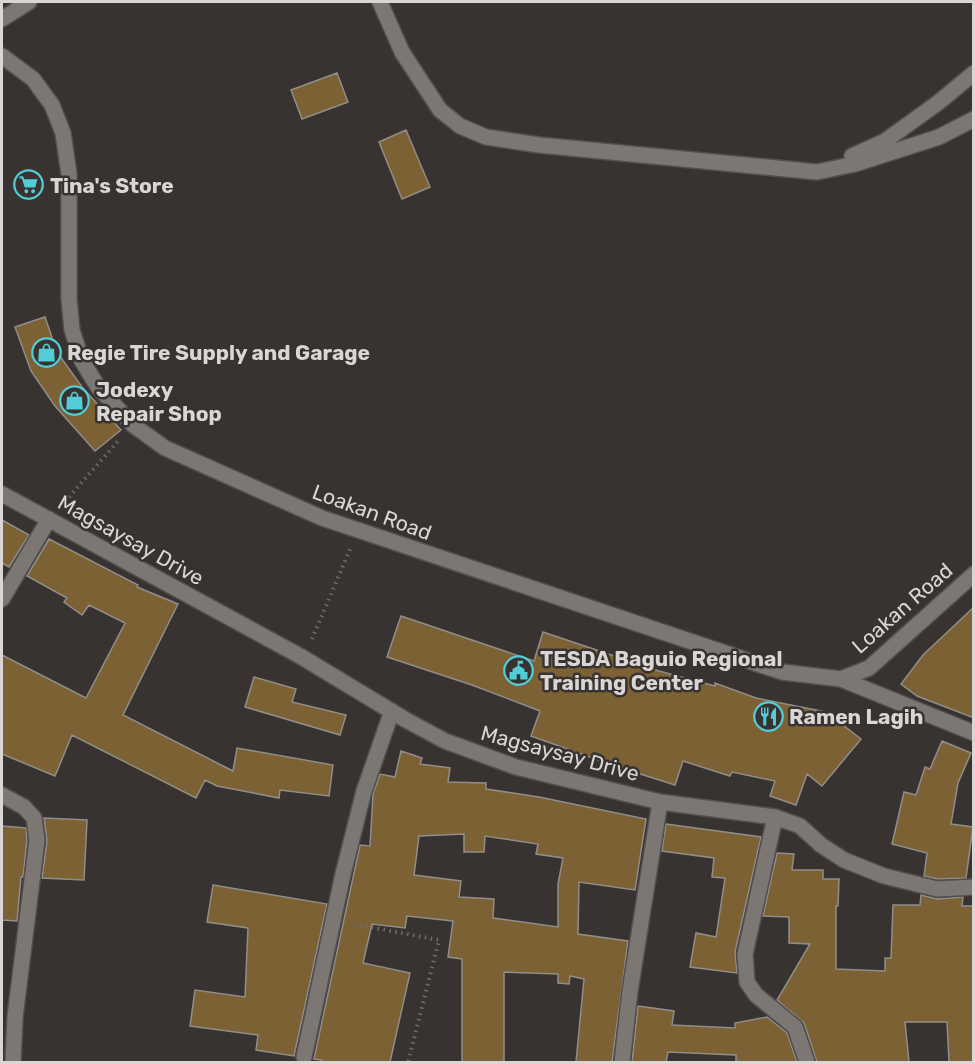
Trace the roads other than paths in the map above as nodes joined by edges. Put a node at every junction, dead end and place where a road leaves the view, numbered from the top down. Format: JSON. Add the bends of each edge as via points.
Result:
{"nodes":[{"id":1,"x":29,"y":2,"type":"edge"},
{"id":2,"x":380,"y":2,"type":"edge"},
{"id":3,"x":2,"y":19,"type":"edge"},
{"id":4,"x":2,"y":56,"type":"edge"},
{"id":5,"x":974,"y":73,"type":"edge"},
{"id":6,"x":974,"y":119,"type":"edge"},
{"id":7,"x":817,"y":172,"type":"junction"},
{"id":8,"x":2,"y":494,"type":"edge"},
{"id":9,"x":49,"y":519,"type":"junction"},
{"id":10,"x":974,"y":574,"type":"edge"},
{"id":11,"x":2,"y":598,"type":"edge"},
{"id":12,"x":841,"y":679,"type":"junction"},
{"id":13,"x":392,"y":711,"type":"junction"},
{"id":14,"x":974,"y":733,"type":"edge"},
{"id":15,"x":2,"y":795,"type":"edge"},
{"id":16,"x":660,"y":802,"type":"junction"},
{"id":17,"x":775,"y":817,"type":"junction"},
{"id":18,"x":974,"y":887,"type":"edge"},
{"id":19,"x":304,"y":1057,"type":"dead end"},
{"id":20,"x":13,"y":1062,"type":"edge"},
{"id":21,"x":622,"y":1062,"type":"edge"},
{"id":22,"x":807,"y":1062,"type":"edge"}],
"edges":[{"from":1,"to":3,"type":"street"},
{"from":2,"to":7,"type":"street","via":[[402,52],[440,110],[460,126],[486,137]]},
{"from":4,"to":12,"type":"street","name":"Loakan Road","via":[[33,79],[52,105],[63,133],[69,174],[72,330],[82,361],[98,387],[133,425],[165,448],[322,518],[782,672]]},
{"from":5,"to":7,"type":"street","via":[[885,141]]},
{"from":6,"to":7,"type":"street","via":[[939,137]]},
{"from":8,"to":9,"type":"street","name":"Magsaysay Drive"},
{"from":9,"to":11,"type":"street"},
{"from":9,"to":13,"type":"street","name":"Magsaysay Drive","via":[[300,656]]},
{"from":10,"to":12,"type":"street","name":"Loakan Road","via":[[869,668]]},
{"from":12,"to":14,"type":"street"},
{"from":13,"to":16,"type":"street","name":"Magsaysay Drive","via":[[445,741],[516,767]]},
{"from":13,"to":19,"type":"street","via":[[364,791]]},
{"from":15,"to":20,"type":"street","via":[[24,807],[34,819],[37,840]]},
{"from":16,"to":17,"type":"street","name":"Magsaysay Drive"},
{"from":16,"to":21,"type":"street"},
{"from":17,"to":18,"type":"street","name":"Magsaysay Drive","via":[[800,826],[844,860],[884,876],[937,889]]},
{"from":17,"to":22,"type":"street","via":[[745,954],[747,982],[756,995],[795,1027]]}]}
